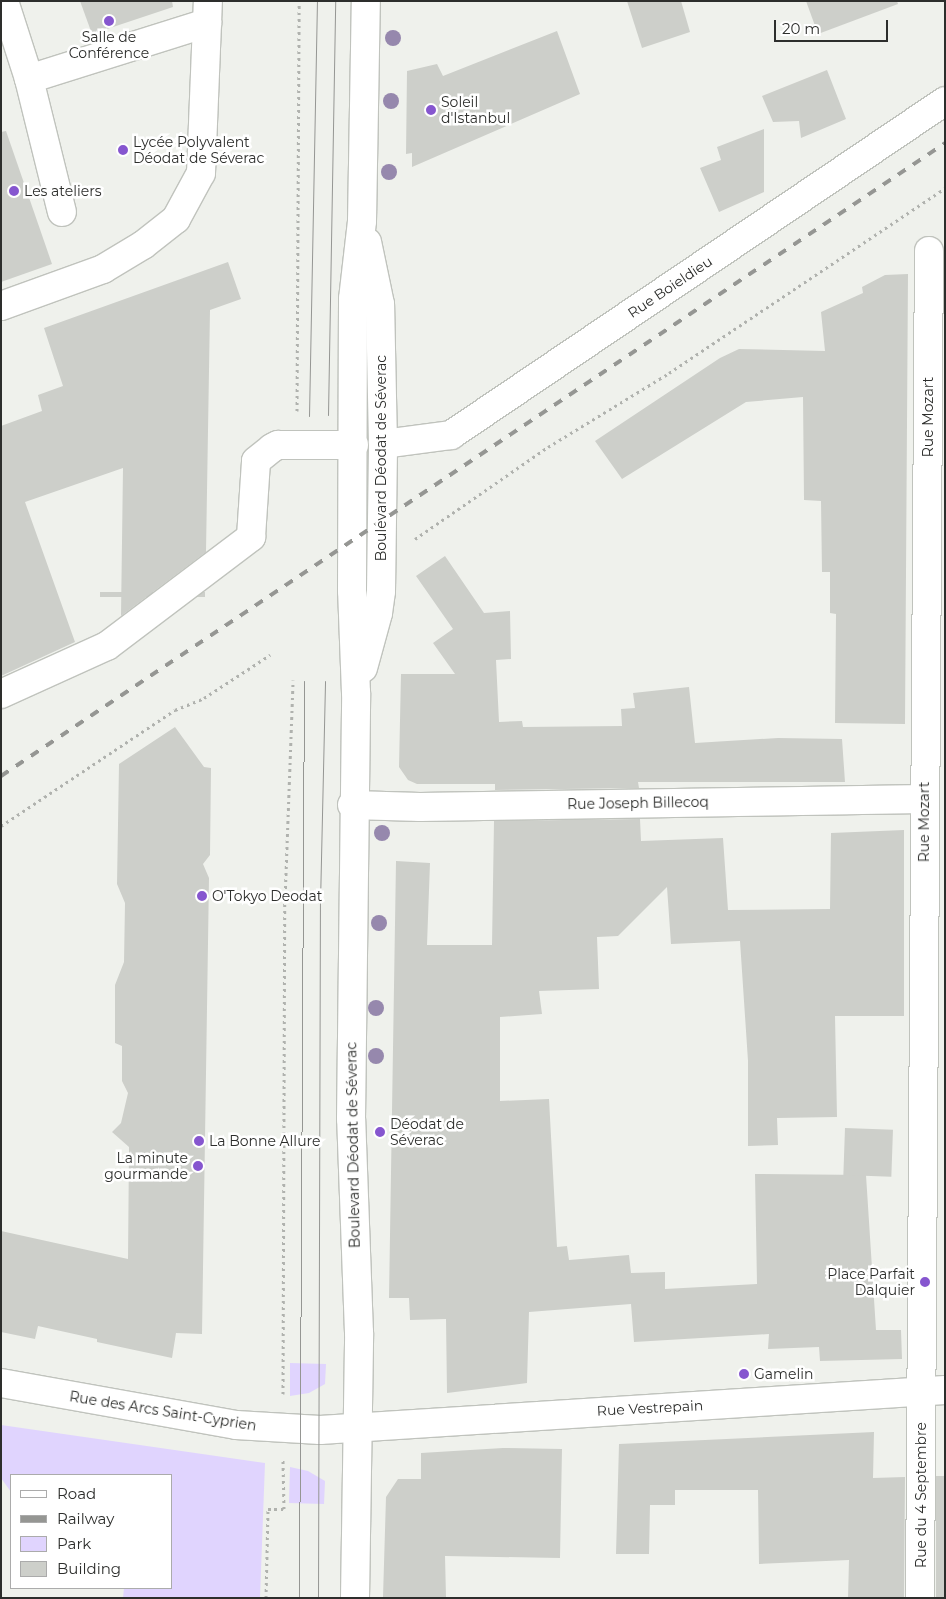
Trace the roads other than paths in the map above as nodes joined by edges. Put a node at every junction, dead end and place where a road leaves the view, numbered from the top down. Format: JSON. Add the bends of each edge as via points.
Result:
{"nodes":[{"id":1,"x":4,"y":1,"type":"edge"},
{"id":2,"x":366,"y":1,"type":"edge"},
{"id":3,"x":207,"y":12,"type":"edge"},
{"id":4,"x":28,"y":79,"type":"junction"},
{"id":5,"x":945,"y":101,"type":"edge"},
{"id":6,"x":62,"y":212,"type":"dead end"},
{"id":7,"x":362,"y":221,"type":"junction"},
{"id":8,"x":929,"y":251,"type":"dead end"},
{"id":9,"x":1,"y":306,"type":"edge"},
{"id":10,"x":383,"y":444,"type":"junction"},
{"id":11,"x":354,"y":445,"type":"junction"},
{"id":12,"x":936,"y":600,"type":"edge"},
{"id":13,"x":356,"y":693,"type":"junction"},
{"id":14,"x":1,"y":694,"type":"edge"},
{"id":15,"x":924,"y":799,"type":"junction"},
{"id":16,"x":352,"y":805,"type":"junction"},
{"id":17,"x":1,"y":1383,"type":"edge"},
{"id":18,"x":933,"y":1391,"type":"edge"},
{"id":19,"x":355,"y":1429,"type":"junction"},
{"id":20,"x":355,"y":1598,"type":"edge"},
{"id":21,"x":920,"y":1598,"type":"edge"}],
"edges":[{"from":1,"to":4,"type":"street"},
{"from":2,"to":7,"type":"street","name":"Boulevard Déodat de Séverac"},
{"from":3,"to":4,"type":"street"},
{"from":3,"to":9,"type":"street","via":[[201,173],[176,219],[143,245],[103,269]]},
{"from":4,"to":6,"type":"street"},
{"from":5,"to":10,"type":"street","name":"Rue Boieldieu","via":[[451,435]]},
{"from":7,"to":10,"type":"street","name":"Boulevard Déodat de Séverac","via":[[380,304]]},
{"from":7,"to":11,"type":"street","name":"Boulevard Déodat de Séverac","via":[[353,299]]},
{"from":8,"to":12,"type":"street","name":"Rue Mozart"},
{"from":10,"to":13,"type":"street","name":"Boulevard Déodat de Séverac","via":[[378,613]]},
{"from":11,"to":13,"type":"street","name":"Boulevard Déodat de Séverac","via":[[352,591]]},
{"from":11,"to":14,"type":"street","via":[[278,445],[272,448],[256,461],[250,537],[107,646]]},
{"from":12,"to":15,"type":"street","name":"Rue Mozart"},
{"from":13,"to":16,"type":"street","name":"Boulevard Déodat de Séverac"},
{"from":15,"to":16,"type":"street","name":"Rue Joseph Billecoq","via":[[420,807]]},
{"from":15,"to":18,"type":"street","name":"Rue Mozart"},
{"from":16,"to":19,"type":"street","name":"Boulevard Déodat de Séverac","via":[[352,1158],[359,1333]]},
{"from":17,"to":19,"type":"street","name":"Rue des Arcs Saint-Cyprien","via":[[236,1425]]},
{"from":18,"to":19,"type":"street","name":"Rue Vestrepain","via":[[436,1420]]},
{"from":18,"to":21,"type":"street","name":"Rue du 4 Septembre"},
{"from":19,"to":20,"type":"street","name":"Boulevard Déodat de Séverac"}]}
